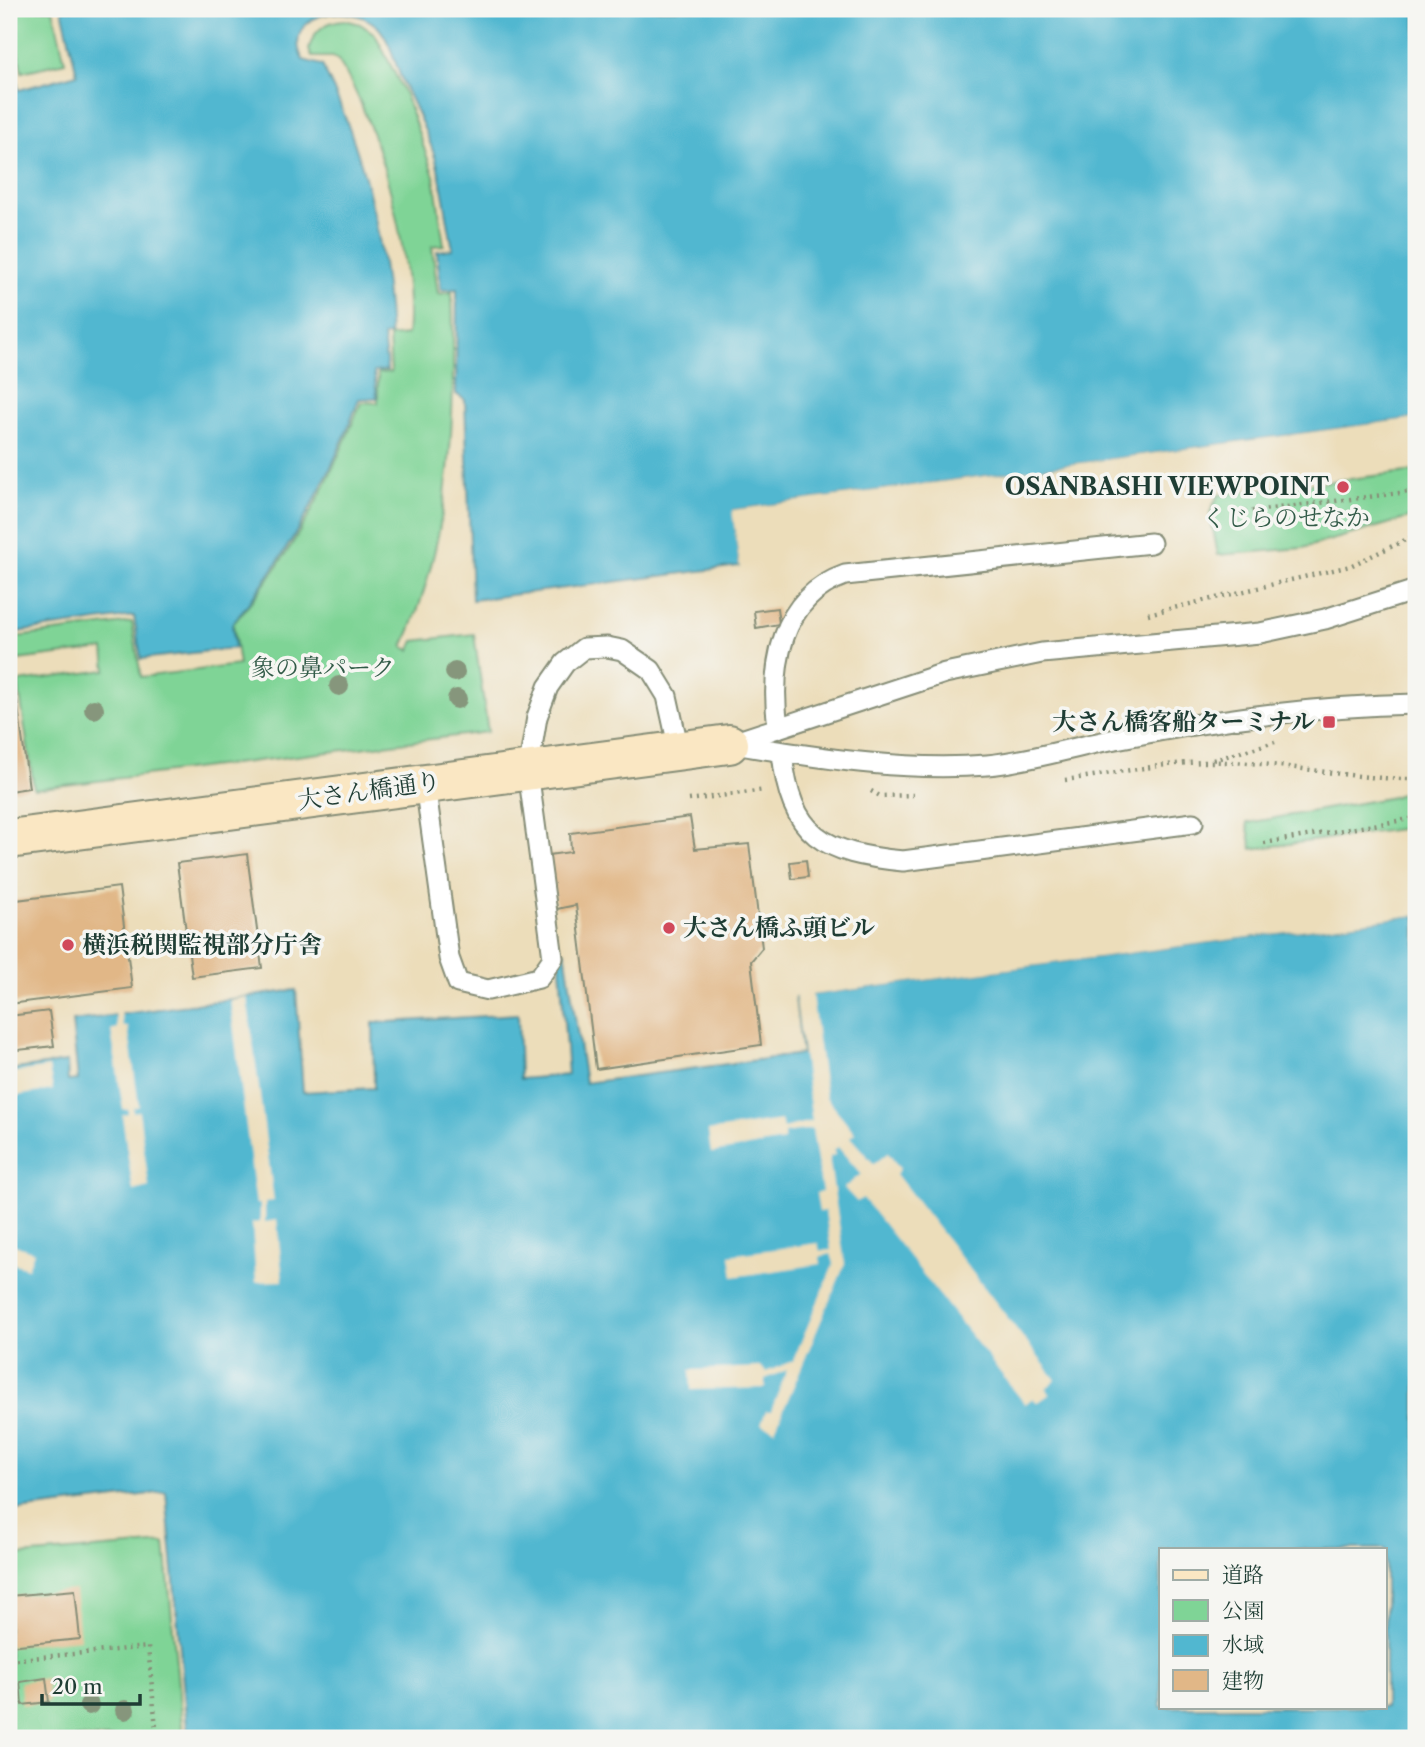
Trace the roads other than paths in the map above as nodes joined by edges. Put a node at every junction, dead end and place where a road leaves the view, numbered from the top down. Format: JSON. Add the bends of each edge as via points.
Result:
{"nodes":[{"id":1,"x":1151,"y":543,"type":"dead end"},
{"id":2,"x":1416,"y":590,"type":"edge"},
{"id":3,"x":1416,"y":704,"type":"edge"},
{"id":4,"x":778,"y":728,"type":"junction"},
{"id":5,"x":729,"y":744,"type":"junction"},
{"id":6,"x":679,"y":750,"type":"junction"},
{"id":7,"x":782,"y":752,"type":"junction"},
{"id":8,"x":528,"y":771,"type":"junction"},
{"id":9,"x":425,"y":784,"type":"junction"},
{"id":10,"x":1193,"y":823,"type":"dead end"},
{"id":11,"x":9,"y":839,"type":"edge"}],
"edges":[{"from":1,"to":4,"type":"lane","via":[[845,575],[824,582],[786,627],[777,665]]},
{"from":2,"to":4,"type":"lane","via":[[1325,620],[1260,633],[1042,653],[945,673]]},
{"from":3,"to":7,"type":"lane","via":[[1353,705],[1202,723],[986,765],[899,766]]},
{"from":4,"to":5,"type":"lane"},
{"from":5,"to":6,"type":"street","name":"大さん橋通り"},
{"from":5,"to":7,"type":"lane"},
{"from":6,"to":8,"type":"street","name":"大さん橋通り"},
{"from":6,"to":8,"type":"lane","via":[[667,696],[651,670],[622,650],[584,648],[565,663],[548,687],[537,717]]},
{"from":7,"to":10,"type":"lane","via":[[795,813],[816,835],[856,856],[903,861]]},
{"from":8,"to":9,"type":"street","name":"大さん橋通り"},
{"from":8,"to":9,"type":"lane","via":[[553,958],[539,978],[488,990],[458,983],[449,958]]},
{"from":9,"to":11,"type":"street","name":"大さん橋通り"}]}
